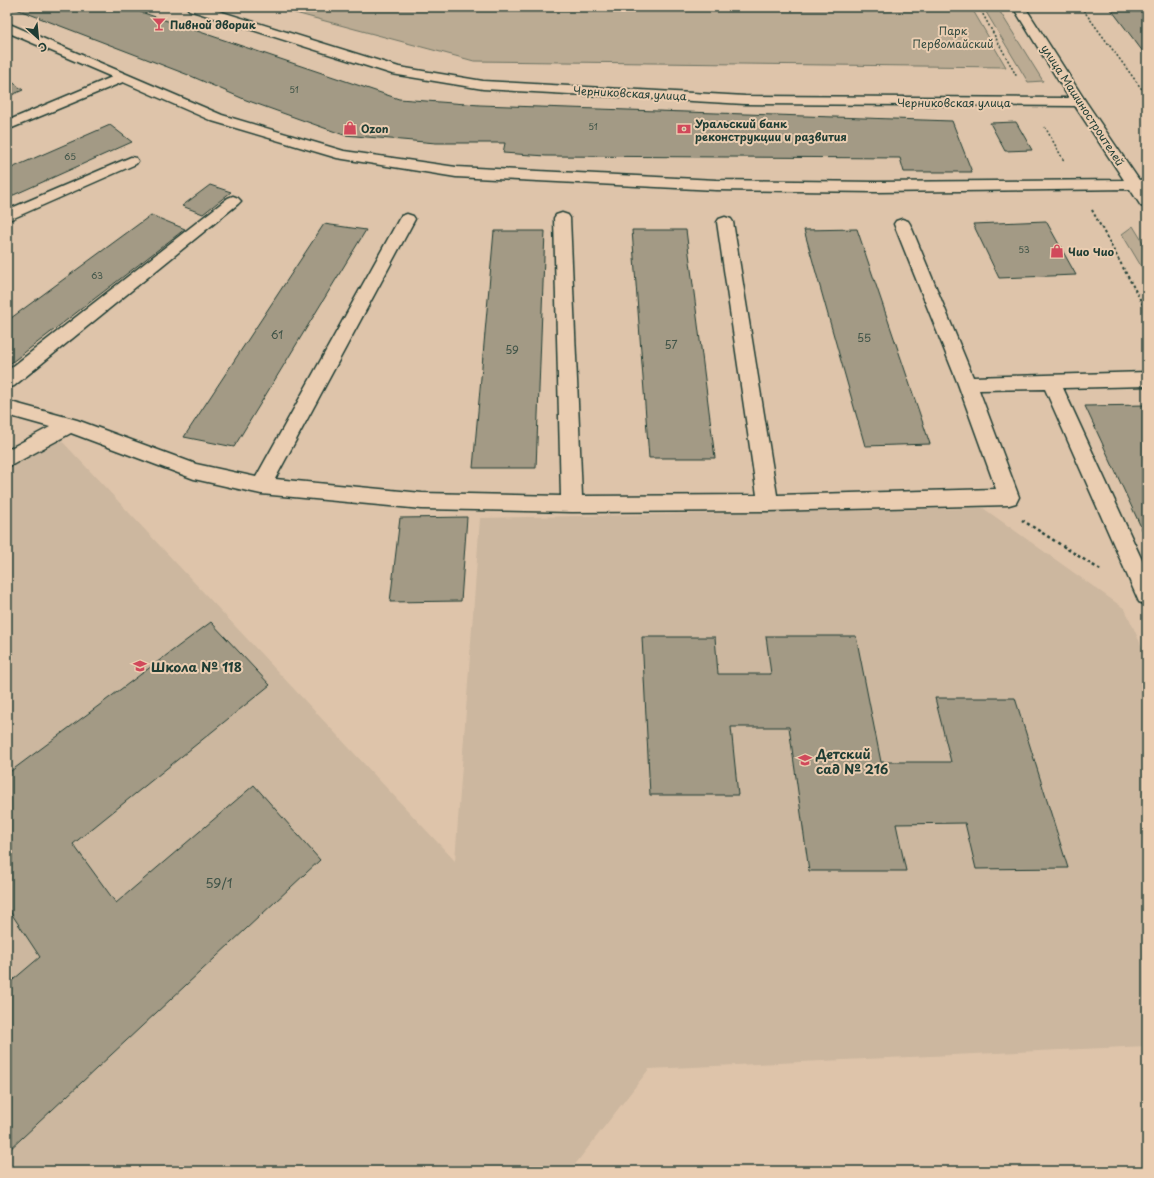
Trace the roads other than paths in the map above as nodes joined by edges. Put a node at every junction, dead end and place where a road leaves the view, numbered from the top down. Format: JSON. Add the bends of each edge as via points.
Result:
{"nodes":[{"id":1,"x":192,"y":7,"type":"edge"},
{"id":2,"x":1019,"y":7,"type":"edge"},
{"id":3,"x":7,"y":27,"type":"edge"},
{"id":4,"x":124,"y":77,"type":"junction"},
{"id":5,"x":1079,"y":102,"type":"junction"},
{"id":6,"x":7,"y":126,"type":"edge"},
{"id":7,"x":131,"y":161,"type":"dead end"},
{"id":8,"x":1141,"y":184,"type":"edge"},
{"id":9,"x":233,"y":201,"type":"dead end"},
{"id":10,"x":1147,"y":203,"type":"edge"},
{"id":11,"x":7,"y":216,"type":"edge"},
{"id":12,"x":562,"y":218,"type":"dead end"},
{"id":13,"x":407,"y":219,"type":"dead end"},
{"id":14,"x":725,"y":222,"type":"dead end"},
{"id":15,"x":902,"y":224,"type":"dead end"},
{"id":16,"x":1147,"y":379,"type":"edge"},
{"id":17,"x":7,"y":381,"type":"edge"},
{"id":18,"x":1051,"y":381,"type":"junction"},
{"id":19,"x":967,"y":384,"type":"junction"},
{"id":20,"x":7,"y":408,"type":"edge"},
{"id":21,"x":70,"y":425,"type":"junction"},
{"id":22,"x":7,"y":459,"type":"edge"},
{"id":23,"x":261,"y":486,"type":"junction"},
{"id":24,"x":768,"y":503,"type":"junction"},
{"id":25,"x":572,"y":504,"type":"junction"},
{"id":26,"x":1147,"y":594,"type":"edge"}],
"edges":[{"from":1,"to":5,"type":"street","name":"Черниковская улица","via":[[397,71],[483,85],[745,100]]},
{"from":2,"to":5,"type":"street","name":"улица Машиностроителей"},
{"from":3,"to":4,"type":"street"},
{"from":4,"to":6,"type":"street"},
{"from":4,"to":8,"type":"street","via":[[217,118],[335,153],[456,172],[716,185]]},
{"from":5,"to":8,"type":"street","name":"улица Машиностроителей"},
{"from":7,"to":11,"type":"street"},
{"from":8,"to":10,"type":"street","name":"улица Машиностроителей"},
{"from":9,"to":17,"type":"street"},
{"from":12,"to":25,"type":"street"},
{"from":13,"to":23,"type":"street"},
{"from":14,"to":24,"type":"street"},
{"from":15,"to":19,"type":"street"},
{"from":16,"to":18,"type":"street"},
{"from":18,"to":19,"type":"street"},
{"from":18,"to":26,"type":"street"},
{"from":19,"to":24,"type":"street","via":[[1009,497]]},
{"from":20,"to":21,"type":"street"},
{"from":21,"to":22,"type":"street"},
{"from":21,"to":23,"type":"street","via":[[194,471]]},
{"from":23,"to":25,"type":"street","via":[[422,501]]},
{"from":24,"to":25,"type":"street"}]}
